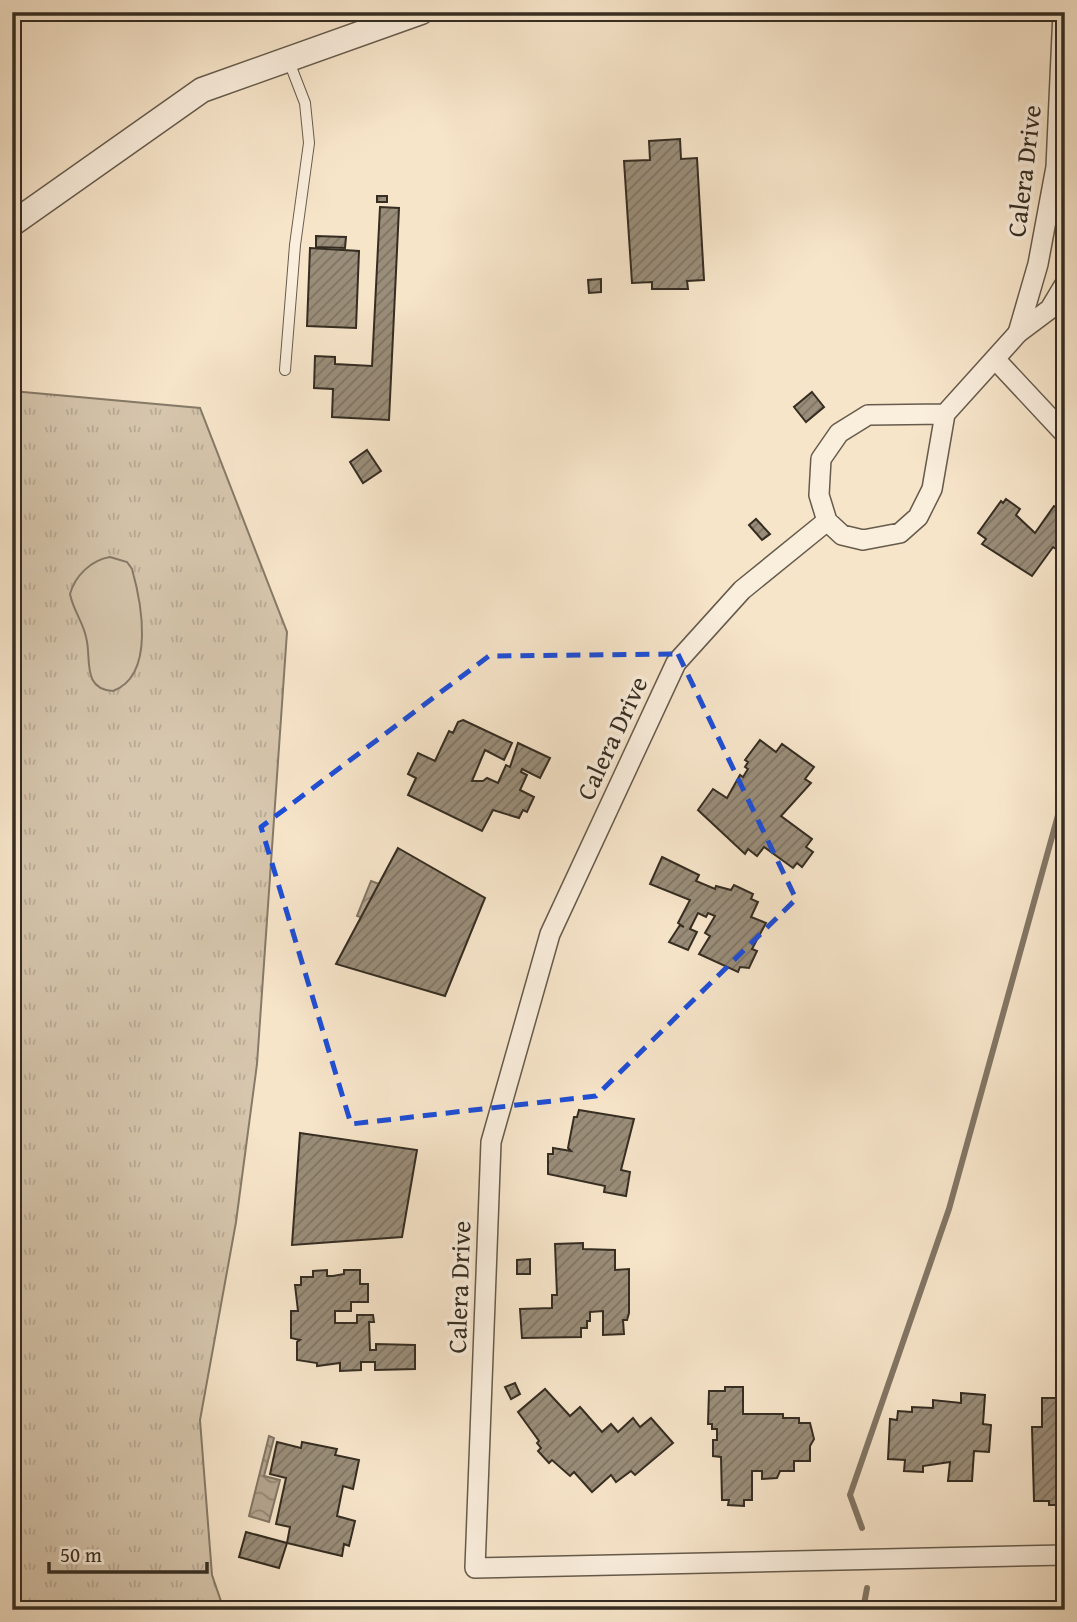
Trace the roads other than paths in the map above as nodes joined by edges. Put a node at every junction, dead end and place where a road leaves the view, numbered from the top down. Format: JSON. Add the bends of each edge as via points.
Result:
{"nodes":[{"id":1,"x":421,"y":12,"type":"edge"},
{"id":2,"x":1063,"y":12,"type":"edge"},
{"id":3,"x":288,"y":59,"type":"junction"},
{"id":4,"x":12,"y":224,"type":"edge"},
{"id":5,"x":1065,"y":284,"type":"edge"},
{"id":6,"x":1018,"y":333,"type":"junction"},
{"id":7,"x":995,"y":359,"type":"junction"},
{"id":8,"x":285,"y":370,"type":"dead end"},
{"id":9,"x":945,"y":414,"type":"junction"},
{"id":10,"x":1065,"y":434,"type":"edge"},
{"id":11,"x":827,"y":521,"type":"junction"},
{"id":12,"x":1065,"y":1555,"type":"edge"}],
"edges":[{"from":1,"to":3,"type":"street"},
{"from":2,"to":6,"type":"street","name":"Calera Drive","via":[[1056,167],[1038,264]]},
{"from":3,"to":4,"type":"street","via":[[202,90]]},
{"from":3,"to":8,"type":"lane","via":[[305,103],[309,143]]},
{"from":5,"to":6,"type":"street","name":"Calera Drive","via":[[1050,309]]},
{"from":6,"to":7,"type":"street","name":"Calera Drive"},
{"from":7,"to":9,"type":"street","name":"Calera Drive"},
{"from":7,"to":10,"type":"street"},
{"from":9,"to":11,"type":"street","via":[[868,415],[839,432],[821,459],[819,495]]},
{"from":9,"to":11,"type":"street","via":[[932,489],[918,517],[900,533],[863,540],[842,536]]},
{"from":11,"to":12,"type":"street","name":"Calera Drive","via":[[742,590],[676,663],[550,934],[491,1142],[475,1568]]}]}
